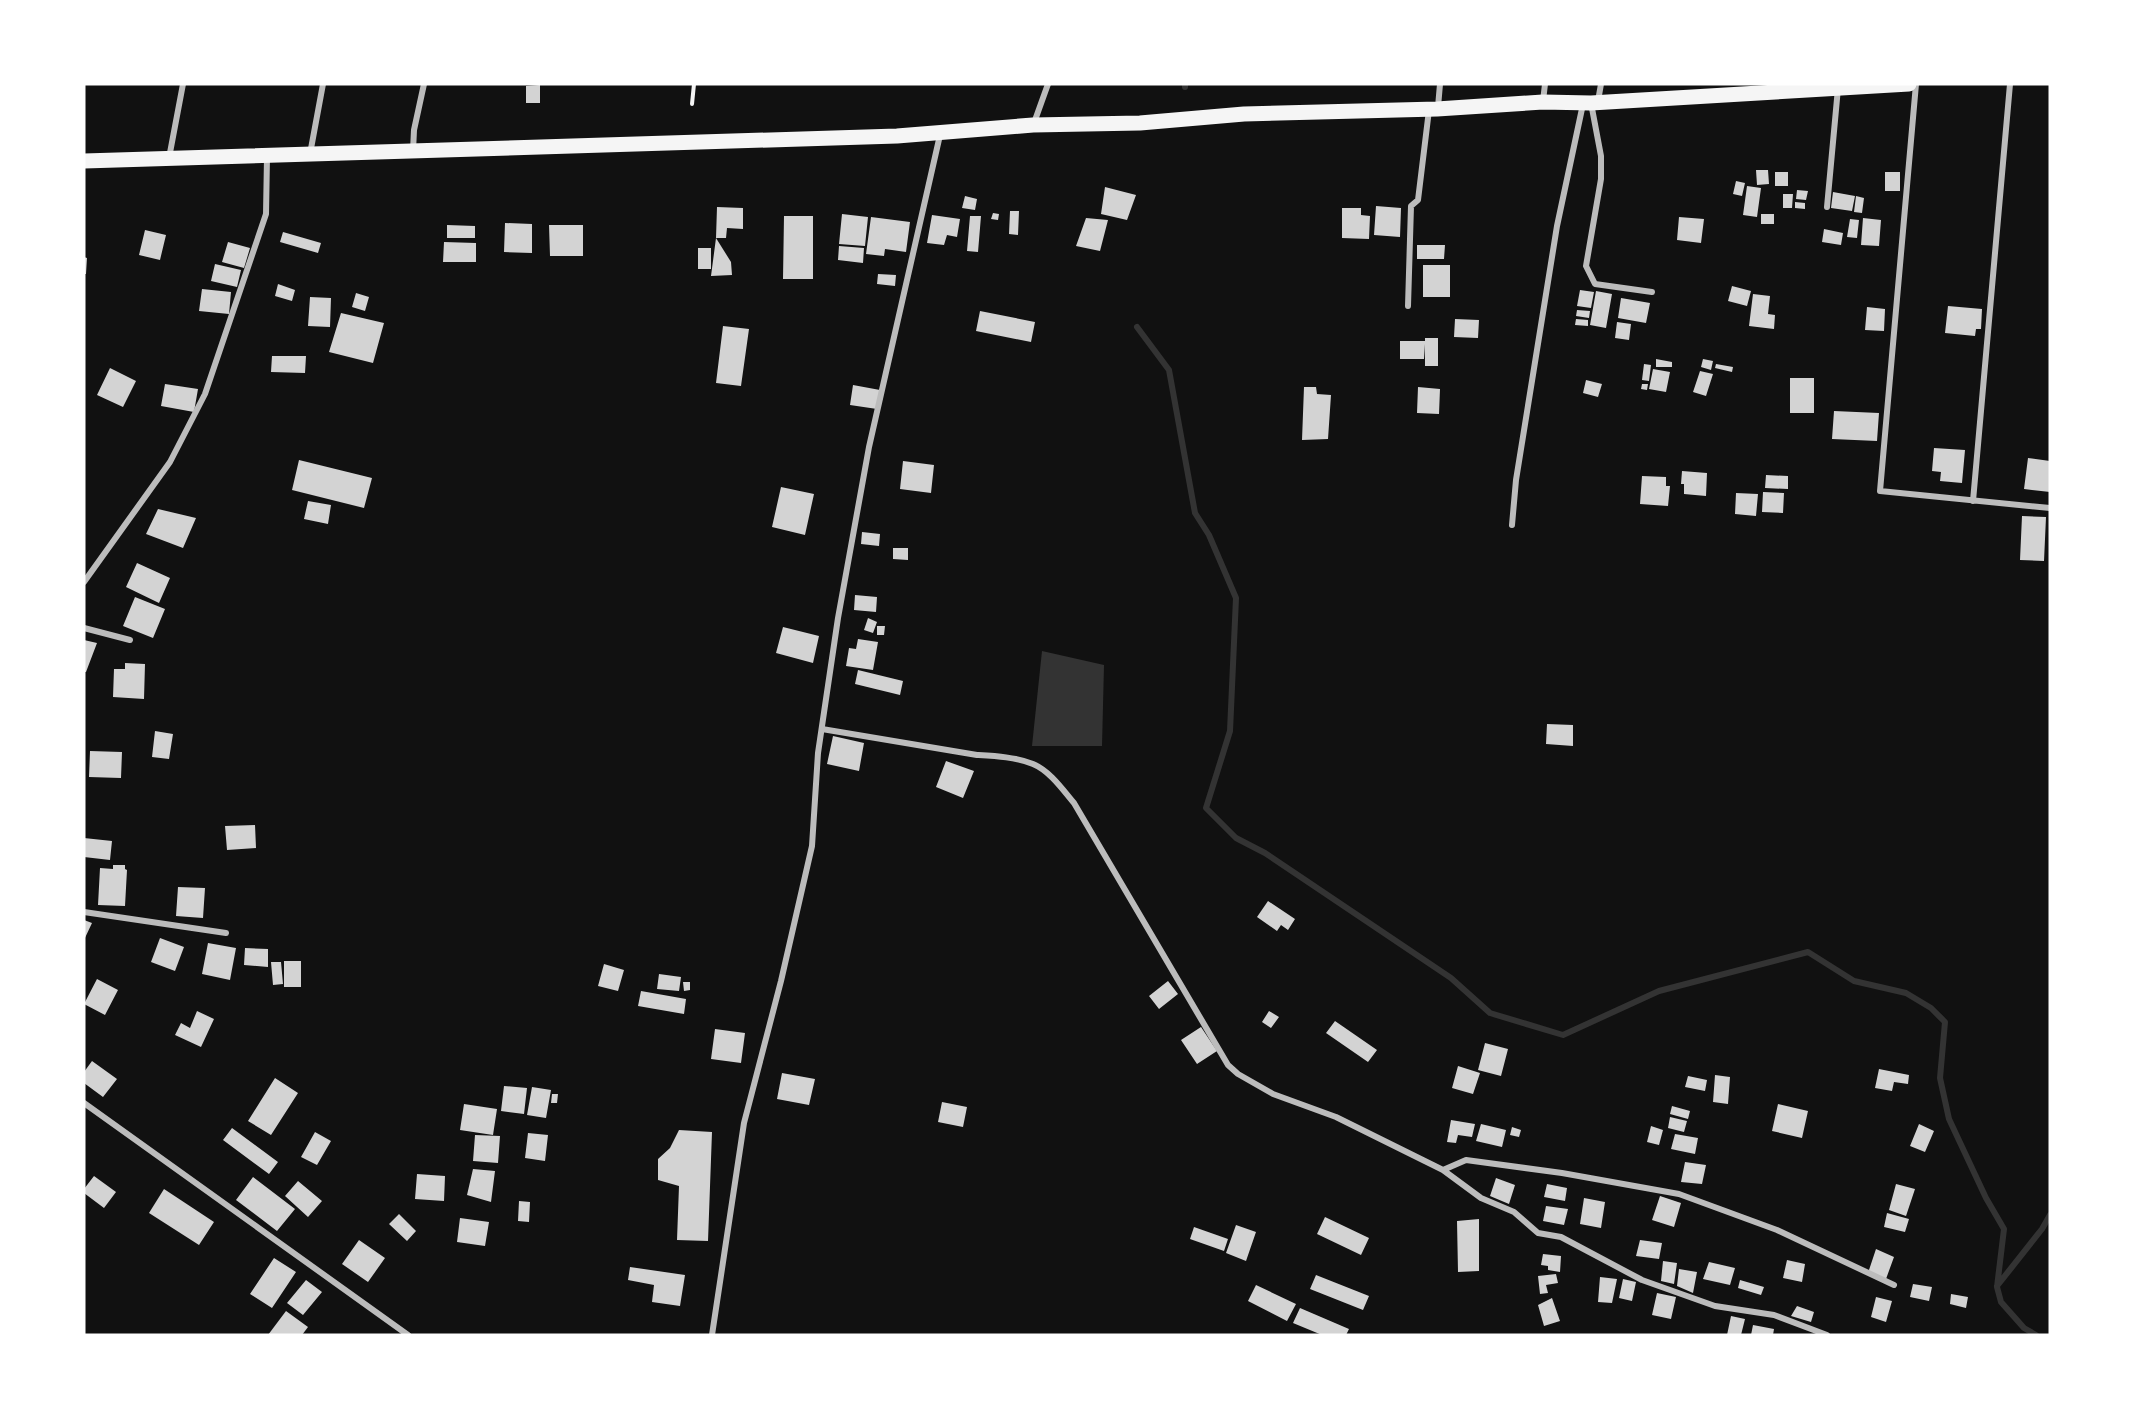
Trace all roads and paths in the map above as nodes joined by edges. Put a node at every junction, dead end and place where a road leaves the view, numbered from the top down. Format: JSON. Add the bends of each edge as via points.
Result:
{"nodes":[{"id":1,"x":183,"y":84,"type":"edge"},
{"id":2,"x":323,"y":84,"type":"edge"},
{"id":3,"x":424,"y":84,"type":"edge"},
{"id":4,"x":694,"y":84,"type":"edge"},
{"id":5,"x":1048,"y":84,"type":"edge"},
{"id":6,"x":1440,"y":84,"type":"edge"},
{"id":7,"x":1545,"y":84,"type":"edge"},
{"id":8,"x":1601,"y":84,"type":"edge"},
{"id":9,"x":1909,"y":84,"type":"edge"},
{"id":10,"x":1916,"y":84,"type":"edge"},
{"id":11,"x":2010,"y":84,"type":"edge"},
{"id":12,"x":1794,"y":88,"type":"edge"},
{"id":13,"x":1838,"y":88,"type":"junction"},
{"id":14,"x":1543,"y":102,"type":"junction"},
{"id":15,"x":1591,"y":103,"type":"junction"},
{"id":16,"x":692,"y":104,"type":"dead end"},
{"id":17,"x":1433,"y":109,"type":"junction"},
{"id":18,"x":1033,"y":125,"type":"junction"},
{"id":19,"x":941,"y":132,"type":"junction"},
{"id":20,"x":413,"y":152,"type":"junction"},
{"id":21,"x":310,"y":155,"type":"junction"},
{"id":22,"x":267,"y":157,"type":"junction"},
{"id":23,"x":169,"y":159,"type":"junction"},
{"id":24,"x":84,"y":161,"type":"edge"},
{"id":25,"x":1827,"y":207,"type":"dead end"},
{"id":26,"x":1652,"y":292,"type":"dead end"},
{"id":27,"x":1408,"y":306,"type":"dead end"},
{"id":28,"x":1973,"y":501,"type":"junction"},
{"id":29,"x":2050,"y":508,"type":"edge"},
{"id":30,"x":1512,"y":525,"type":"dead end"},
{"id":31,"x":84,"y":582,"type":"edge"},
{"id":32,"x":84,"y":628,"type":"edge"},
{"id":33,"x":130,"y":640,"type":"dead end"},
{"id":34,"x":822,"y":729,"type":"junction"},
{"id":35,"x":84,"y":912,"type":"edge"},
{"id":36,"x":226,"y":933,"type":"dead end"},
{"id":37,"x":84,"y":1103,"type":"edge"},
{"id":38,"x":1443,"y":1170,"type":"junction"},
{"id":39,"x":1894,"y":1285,"type":"dead end"},
{"id":40,"x":408,"y":1335,"type":"edge"},
{"id":41,"x":712,"y":1335,"type":"edge"},
{"id":42,"x":1827,"y":1335,"type":"edge"}],
"edges":[{"from":1,"to":23,"type":"street"},
{"from":2,"to":21,"type":"street"},
{"from":3,"to":20,"type":"street"},
{"from":4,"to":16,"type":"path"},
{"from":5,"to":18,"type":"street"},
{"from":6,"to":17,"type":"street"},
{"from":7,"to":14,"type":"street"},
{"from":8,"to":15,"type":"street"},
{"from":9,"to":13,"type":"highway"},
{"from":10,"to":28,"type":"street","via":[[1880,491]]},
{"from":11,"to":28,"type":"street"},
{"from":12,"to":13,"type":"highway"},
{"from":12,"to":15,"type":"highway"},
{"from":13,"to":25,"type":"street"},
{"from":14,"to":15,"type":"highway"},
{"from":14,"to":17,"type":"highway"},
{"from":15,"to":26,"type":"street","via":[[1601,156],[1601,179],[1586,267],[1595,284]]},
{"from":15,"to":30,"type":"street","via":[[1557,226]]},
{"from":17,"to":18,"type":"highway"},
{"from":17,"to":27,"type":"street","via":[[1418,200],[1412,206]]},
{"from":18,"to":19,"type":"highway"},
{"from":19,"to":20,"type":"highway"},
{"from":19,"to":34,"type":"street","via":[[869,447]]},
{"from":20,"to":21,"type":"highway"},
{"from":21,"to":22,"type":"highway"},
{"from":22,"to":23,"type":"highway"},
{"from":22,"to":31,"type":"street","via":[[266,214],[205,394],[170,462]]},
{"from":23,"to":24,"type":"highway"},
{"from":28,"to":29,"type":"street"},
{"from":32,"to":33,"type":"street"},
{"from":34,"to":38,"type":"street","via":[[1034,764],[1052,777],[1074,803],[1228,1065],[1273,1094],[1336,1117]]},
{"from":34,"to":41,"type":"street","via":[[812,846],[744,1122]]},
{"from":35,"to":36,"type":"street"},
{"from":37,"to":40,"type":"street"},
{"from":38,"to":39,"type":"street","via":[[1466,1160],[1679,1194],[1777,1230]]},
{"from":38,"to":42,"type":"street","via":[[1481,1198],[1514,1212],[1538,1233],[1561,1237],[1642,1280],[1715,1306],[1774,1315]]}]}
